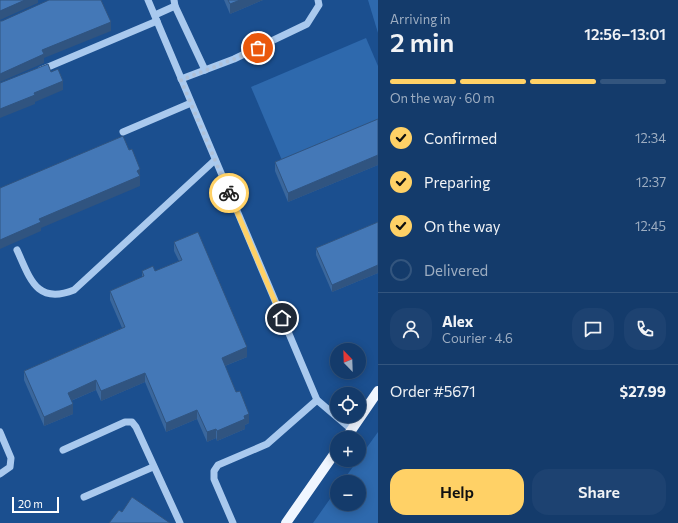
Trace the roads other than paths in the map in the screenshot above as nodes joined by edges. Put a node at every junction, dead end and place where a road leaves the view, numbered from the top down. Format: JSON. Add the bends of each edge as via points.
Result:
{"nodes":[{"id":1,"x":148,"y":0,"type":"edge"},
{"id":2,"x":318,"y":0,"type":"edge"},
{"id":3,"x":174,"y":3,"type":"edge"},
{"id":4,"x":156,"y":18,"type":"junction"},
{"id":5,"x":206,"y":70,"type":"junction"},
{"id":6,"x":36,"y":72,"type":"edge"},
{"id":7,"x":181,"y":80,"type":"junction"},
{"id":8,"x":191,"y":103,"type":"junction"},
{"id":9,"x":123,"y":132,"type":"dead end"},
{"id":10,"x":215,"y":160,"type":"junction"},
{"id":11,"x":17,"y":250,"type":"dead end"},
{"id":12,"x":378,"y":390,"type":"edge"},
{"id":13,"x":317,"y":400,"type":"junction"},
{"id":14,"x":345,"y":431,"type":"edge"},
{"id":15,"x":350,"y":431,"type":"edge"},
{"id":16,"x":0,"y":432,"type":"edge"},
{"id":17,"x":63,"y":450,"type":"dead end"},
{"id":18,"x":330,"y":460,"type":"edge"},
{"id":19,"x":153,"y":467,"type":"junction"},
{"id":20,"x":0,"y":474,"type":"edge"},
{"id":21,"x":84,"y":497,"type":"dead end"},
{"id":22,"x":180,"y":523,"type":"edge"},
{"id":23,"x":233,"y":523,"type":"edge"},
{"id":24,"x":286,"y":523,"type":"edge"}],
"edges":[{"from":1,"to":4,"type":"lane"},
{"from":2,"to":5,"type":"lane","via":[[319,5],[306,24]]},
{"from":3,"to":4,"type":"lane"},
{"from":3,"to":5,"type":"lane"},
{"from":4,"to":6,"type":"lane"},
{"from":4,"to":7,"type":"lane"},
{"from":5,"to":7,"type":"lane"},
{"from":7,"to":8,"type":"lane"},
{"from":8,"to":9,"type":"lane"},
{"from":8,"to":10,"type":"lane"},
{"from":10,"to":11,"type":"lane","via":[[74,290],[53,295],[39,290],[31,280]]},
{"from":10,"to":13,"type":"lane"},
{"from":12,"to":15,"type":"main road"},
{"from":13,"to":14,"type":"lane"},
{"from":13,"to":23,"type":"lane","via":[[267,444],[218,465],[214,470],[214,479]]},
{"from":16,"to":20,"type":"lane","via":[[11,458],[10,467]]},
{"from":17,"to":19,"type":"lane","via":[[125,422],[132,422]]},
{"from":18,"to":24,"type":"main road"},
{"from":19,"to":21,"type":"lane"},
{"from":19,"to":22,"type":"lane"}]}
